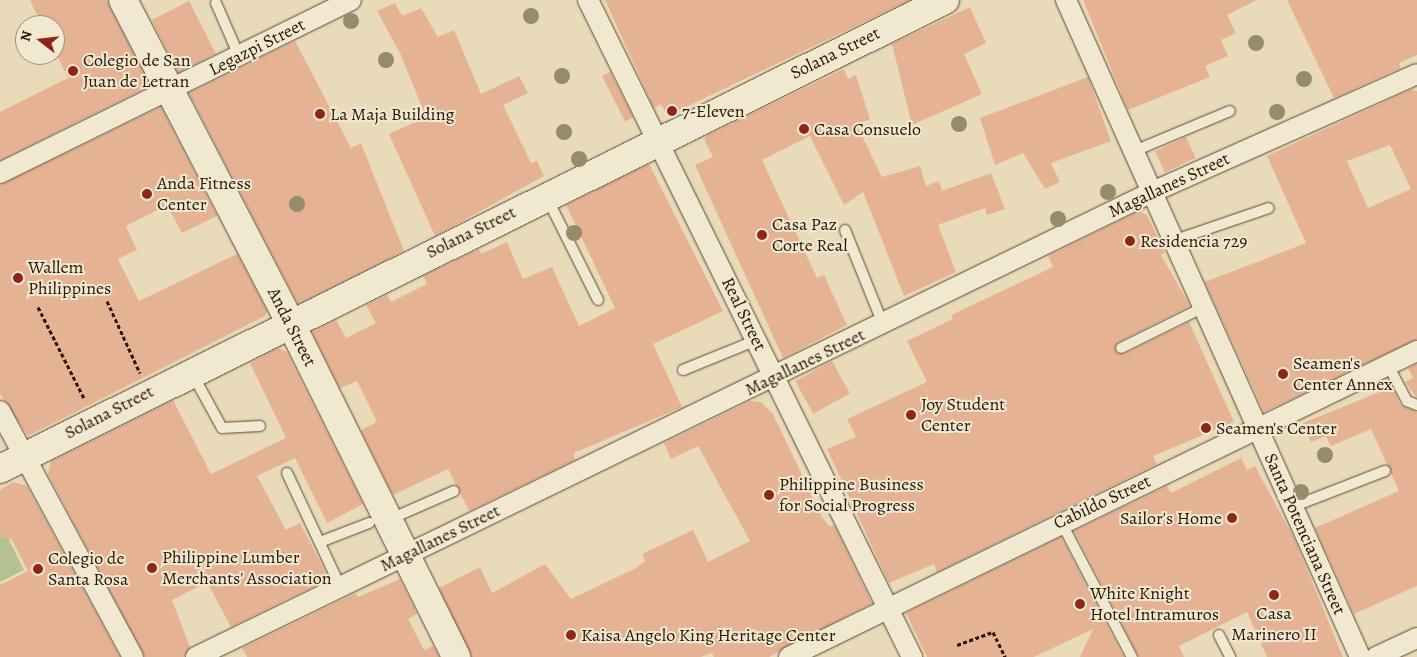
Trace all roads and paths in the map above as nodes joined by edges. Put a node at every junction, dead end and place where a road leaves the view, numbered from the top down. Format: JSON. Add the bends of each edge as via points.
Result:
{"nodes":[{"id":1,"x":123,"y":0,"type":"edge"},
{"id":2,"x":351,"y":0,"type":"edge"},
{"id":3,"x":588,"y":0,"type":"edge"},
{"id":4,"x":1066,"y":0,"type":"edge"},
{"id":5,"x":216,"y":3,"type":"dead end"},
{"id":6,"x":931,"y":3,"type":"edge"},
{"id":7,"x":239,"y":56,"type":"junction"},
{"id":8,"x":1417,"y":74,"type":"edge"},
{"id":9,"x":170,"y":90,"type":"junction"},
{"id":10,"x":1230,"y":111,"type":"dead end"},
{"id":11,"x":658,"y":139,"type":"junction"},
{"id":12,"x":1132,"y":152,"type":"junction"},
{"id":13,"x":0,"y":173,"type":"edge"},
{"id":14,"x":1150,"y":193,"type":"junction"},
{"id":15,"x":546,"y":194,"type":"junction"},
{"id":16,"x":1269,"y":208,"type":"dead end"},
{"id":17,"x":845,"y":230,"type":"dead end"},
{"id":18,"x":1172,"y":241,"type":"junction"},
{"id":19,"x":598,"y":300,"type":"dead end"},
{"id":20,"x":107,"y":301,"type":"dead end"},
{"id":21,"x":38,"y":307,"type":"dead end"},
{"id":22,"x":1202,"y":308,"type":"junction"},
{"id":23,"x":290,"y":322,"type":"junction"},
{"id":24,"x":883,"y":324,"type":"junction"},
{"id":25,"x":757,"y":340,"type":"junction"},
{"id":26,"x":1121,"y":348,"type":"dead end"},
{"id":27,"x":1417,"y":351,"type":"edge"},
{"id":28,"x":1388,"y":365,"type":"junction"},
{"id":29,"x":683,"y":370,"type":"dead end"},
{"id":30,"x":191,"y":371,"type":"junction"},
{"id":31,"x":775,"y":377,"type":"junction"},
{"id":32,"x":148,"y":392,"type":"junction"},
{"id":33,"x":1417,"y":405,"type":"edge"},
{"id":34,"x":0,"y":411,"type":"edge"},
{"id":35,"x":94,"y":418,"type":"junction"},
{"id":36,"x":260,"y":426,"type":"dead end"},
{"id":37,"x":1257,"y":428,"type":"junction"},
{"id":38,"x":24,"y":455,"type":"junction"},
{"id":39,"x":0,"y":468,"type":"edge"},
{"id":40,"x":1385,"y":471,"type":"dead end"},
{"id":41,"x":287,"y":473,"type":"dead end"},
{"id":42,"x":454,"y":491,"type":"dead end"},
{"id":43,"x":1292,"y":507,"type":"junction"},
{"id":44,"x":1060,"y":521,"type":"junction"},
{"id":45,"x":378,"y":522,"type":"junction"},
{"id":46,"x":320,"y":542,"type":"junction"},
{"id":47,"x":405,"y":555,"type":"junction"},
{"id":48,"x":340,"y":586,"type":"junction"},
{"id":49,"x":888,"y":608,"type":"junction"},
{"id":50,"x":1219,"y":635,"type":"dead end"},
{"id":51,"x":1417,"y":638,"type":"edge"},
{"id":52,"x":957,"y":645,"type":"dead end"},
{"id":53,"x":133,"y":657,"type":"edge"},
{"id":54,"x":196,"y":657,"type":"edge"},
{"id":55,"x":456,"y":657,"type":"edge"},
{"id":56,"x":789,"y":657,"type":"edge"},
{"id":57,"x":912,"y":657,"type":"edge"},
{"id":58,"x":1005,"y":657,"type":"edge"},
{"id":59,"x":1132,"y":657,"type":"edge"},
{"id":60,"x":1230,"y":657,"type":"edge"},
{"id":61,"x":1360,"y":657,"type":"edge"},
{"id":62,"x":1376,"y":657,"type":"edge"}],
"edges":[{"from":1,"to":9,"type":"street","name":"Anda Street"},
{"from":2,"to":7,"type":"street","name":"Legazpi Street"},
{"from":3,"to":11,"type":"street","name":"Real Street"},
{"from":4,"to":12,"type":"street","name":"Santa Potenciana Street"},
{"from":5,"to":7,"type":"lane"},
{"from":6,"to":11,"type":"street","name":"Solana Street"},
{"from":7,"to":9,"type":"street","name":"Legazpi Street"},
{"from":8,"to":14,"type":"street","name":"Magallanes Street"},
{"from":9,"to":13,"type":"street","name":"Legazpi Street"},
{"from":9,"to":23,"type":"street","name":"Anda Street"},
{"from":10,"to":12,"type":"lane"},
{"from":11,"to":15,"type":"street","name":"Solana Street"},
{"from":11,"to":25,"type":"street","name":"Real Street"},
{"from":12,"to":14,"type":"street","name":"Santa Potenciana Street"},
{"from":14,"to":18,"type":"street","name":"Santa Potenciana Street"},
{"from":14,"to":24,"type":"street","name":"Magallanes Street"},
{"from":15,"to":19,"type":"lane"},
{"from":15,"to":23,"type":"street","name":"Solana Street"},
{"from":16,"to":18,"type":"lane"},
{"from":17,"to":24,"type":"lane"},
{"from":18,"to":22,"type":"street","name":"Santa Potenciana Street"},
{"from":20,"to":32,"type":"path"},
{"from":21,"to":35,"type":"path"},
{"from":22,"to":26,"type":"lane"},
{"from":22,"to":37,"type":"street","name":"Santa Potenciana Street"},
{"from":23,"to":30,"type":"street","name":"Solana Street"},
{"from":23,"to":45,"type":"street","name":"Anda Street"},
{"from":24,"to":31,"type":"street","name":"Magallanes Street"},
{"from":25,"to":29,"type":"lane"},
{"from":25,"to":31,"type":"street","name":"Real Street"},
{"from":27,"to":28,"type":"street","name":"Cabildo Street"},
{"from":28,"to":33,"type":"lane","via":[[1407,401]]},
{"from":28,"to":37,"type":"street","name":"Cabildo Street"},
{"from":30,"to":32,"type":"street","name":"Solana Street"},
{"from":30,"to":36,"type":"lane","via":[[222,428]]},
{"from":31,"to":47,"type":"street","name":"Magallanes Street"},
{"from":31,"to":49,"type":"street","name":"Real Street"},
{"from":32,"to":35,"type":"street","name":"Solana Street"},
{"from":34,"to":38,"type":"street"},
{"from":35,"to":38,"type":"street","name":"Solana Street"},
{"from":37,"to":43,"type":"street","name":"Santa Potenciana Street"},
{"from":37,"to":44,"type":"street","name":"Cabildo Street"},
{"from":38,"to":39,"type":"street","name":"Solana Street"},
{"from":38,"to":53,"type":"street"},
{"from":40,"to":43,"type":"lane"},
{"from":41,"to":46,"type":"lane"},
{"from":42,"to":45,"type":"lane"},
{"from":43,"to":61,"type":"street","name":"Santa Potenciana Street"},
{"from":44,"to":49,"type":"street","name":"Cabildo Street"},
{"from":44,"to":59,"type":"lane"},
{"from":45,"to":46,"type":"lane"},
{"from":45,"to":47,"type":"street","name":"Anda Street"},
{"from":46,"to":48,"type":"lane"},
{"from":47,"to":48,"type":"street","name":"Magallanes Street"},
{"from":47,"to":55,"type":"street","name":"Anda Street"},
{"from":48,"to":54,"type":"street","name":"Magallanes Street"},
{"from":49,"to":56,"type":"street","name":"Cabildo Street"},
{"from":49,"to":57,"type":"street","name":"Real Street"},
{"from":50,"to":60,"type":"lane"},
{"from":51,"to":62,"type":"street"},
{"from":52,"to":58,"type":"path","via":[[993,632]]}]}
